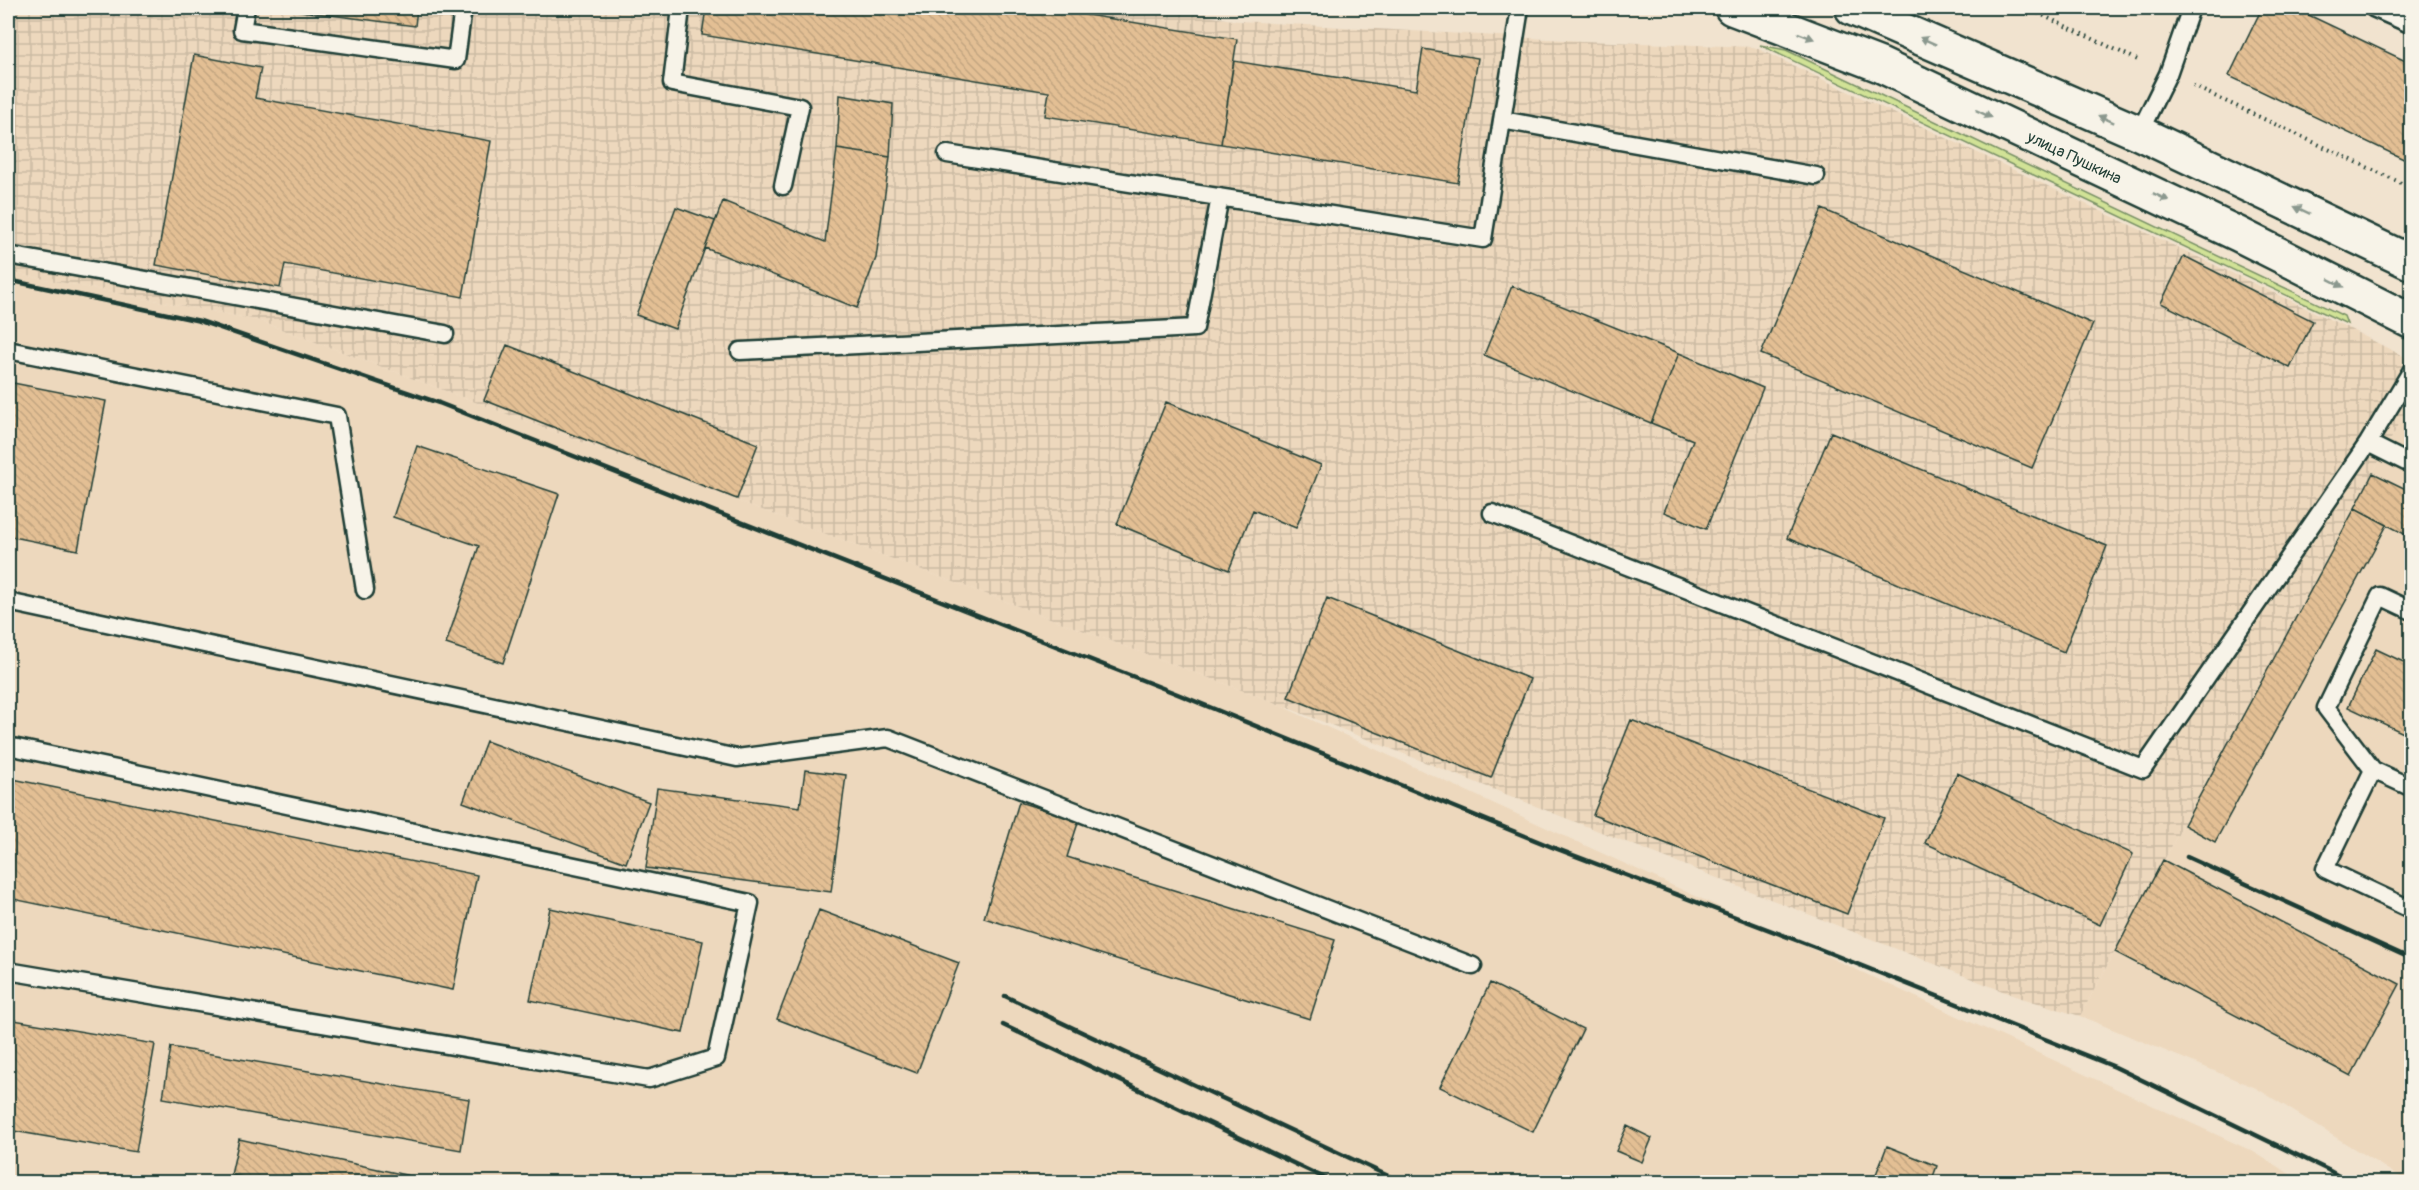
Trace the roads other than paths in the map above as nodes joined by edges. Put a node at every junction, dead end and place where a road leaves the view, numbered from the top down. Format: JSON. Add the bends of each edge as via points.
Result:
{"nodes":[{"id":1,"x":246,"y":8,"type":"edge"},
{"id":2,"x":463,"y":8,"type":"edge"},
{"id":3,"x":681,"y":8,"type":"edge"},
{"id":4,"x":1520,"y":8,"type":"edge"},
{"id":5,"x":1731,"y":8,"type":"edge"},
{"id":6,"x":1852,"y":8,"type":"edge"},
{"id":7,"x":2191,"y":8,"type":"edge"},
{"id":8,"x":2373,"y":8,"type":"edge"},
{"id":9,"x":2412,"y":25,"type":"edge"},
{"id":10,"x":1502,"y":120,"type":"junction"},
{"id":11,"x":2139,"y":133,"type":"junction"},
{"id":12,"x":947,"y":154,"type":"dead end"},
{"id":13,"x":1816,"y":176,"type":"dead end"},
{"id":14,"x":783,"y":186,"type":"dead end"},
{"id":15,"x":1220,"y":197,"type":"junction"},
{"id":16,"x":8,"y":255,"type":"edge"},
{"id":17,"x":2412,"y":262,"type":"edge"},
{"id":18,"x":2412,"y":322,"type":"edge"},
{"id":19,"x":445,"y":334,"type":"dead end"},
{"id":20,"x":8,"y":350,"type":"edge"},
{"id":21,"x":740,"y":351,"type":"dead end"},
{"id":22,"x":2412,"y":370,"type":"edge"},
{"id":23,"x":2368,"y":443,"type":"junction"},
{"id":24,"x":2412,"y":465,"type":"edge"},
{"id":25,"x":1492,"y":513,"type":"dead end"},
{"id":26,"x":365,"y":590,"type":"dead end"},
{"id":27,"x":8,"y":602,"type":"edge"},
{"id":28,"x":2412,"y":610,"type":"edge"},
{"id":29,"x":8,"y":746,"type":"edge"},
{"id":30,"x":2373,"y":770,"type":"junction"},
{"id":31,"x":2412,"y":788,"type":"edge"},
{"id":32,"x":2412,"y":910,"type":"edge"},
{"id":33,"x":1473,"y":966,"type":"dead end"},
{"id":34,"x":8,"y":971,"type":"edge"}],
"edges":[{"from":1,"to":2,"type":"lane","via":[[242,30],[456,60]]},
{"from":3,"to":14,"type":"lane","via":[[672,83],[800,107]]},
{"from":4,"to":10,"type":"lane"},
{"from":5,"to":18,"type":"main road","name":"улица Пушкина","one_way":true,"via":[[1880,65],[2238,234]]},
{"from":11,"to":6,"type":"main road","one_way":true},
{"from":7,"to":11,"type":"lane","via":[[2168,74]]},
{"from":8,"to":9,"type":"lane"},
{"from":10,"to":13,"type":"lane"},
{"from":10,"to":15,"type":"lane","via":[[1483,239]]},
{"from":17,"to":11,"type":"main road","one_way":true},
{"from":12,"to":15,"type":"lane"},
{"from":15,"to":21,"type":"lane","via":[[1195,328]]},
{"from":16,"to":19,"type":"lane"},
{"from":20,"to":26,"type":"lane","via":[[337,416]]},
{"from":22,"to":23,"type":"lane"},
{"from":23,"to":24,"type":"lane"},
{"from":23,"to":25,"type":"lane","via":[[2143,770]]},
{"from":27,"to":33,"type":"lane","via":[[737,758],[888,738]]},
{"from":28,"to":30,"type":"lane","via":[[2380,596],[2326,708]]},
{"from":29,"to":34,"type":"lane","via":[[750,903],[716,1058],[649,1078]]},
{"from":30,"to":31,"type":"lane"},
{"from":30,"to":32,"type":"lane","via":[[2325,869]]}]}
